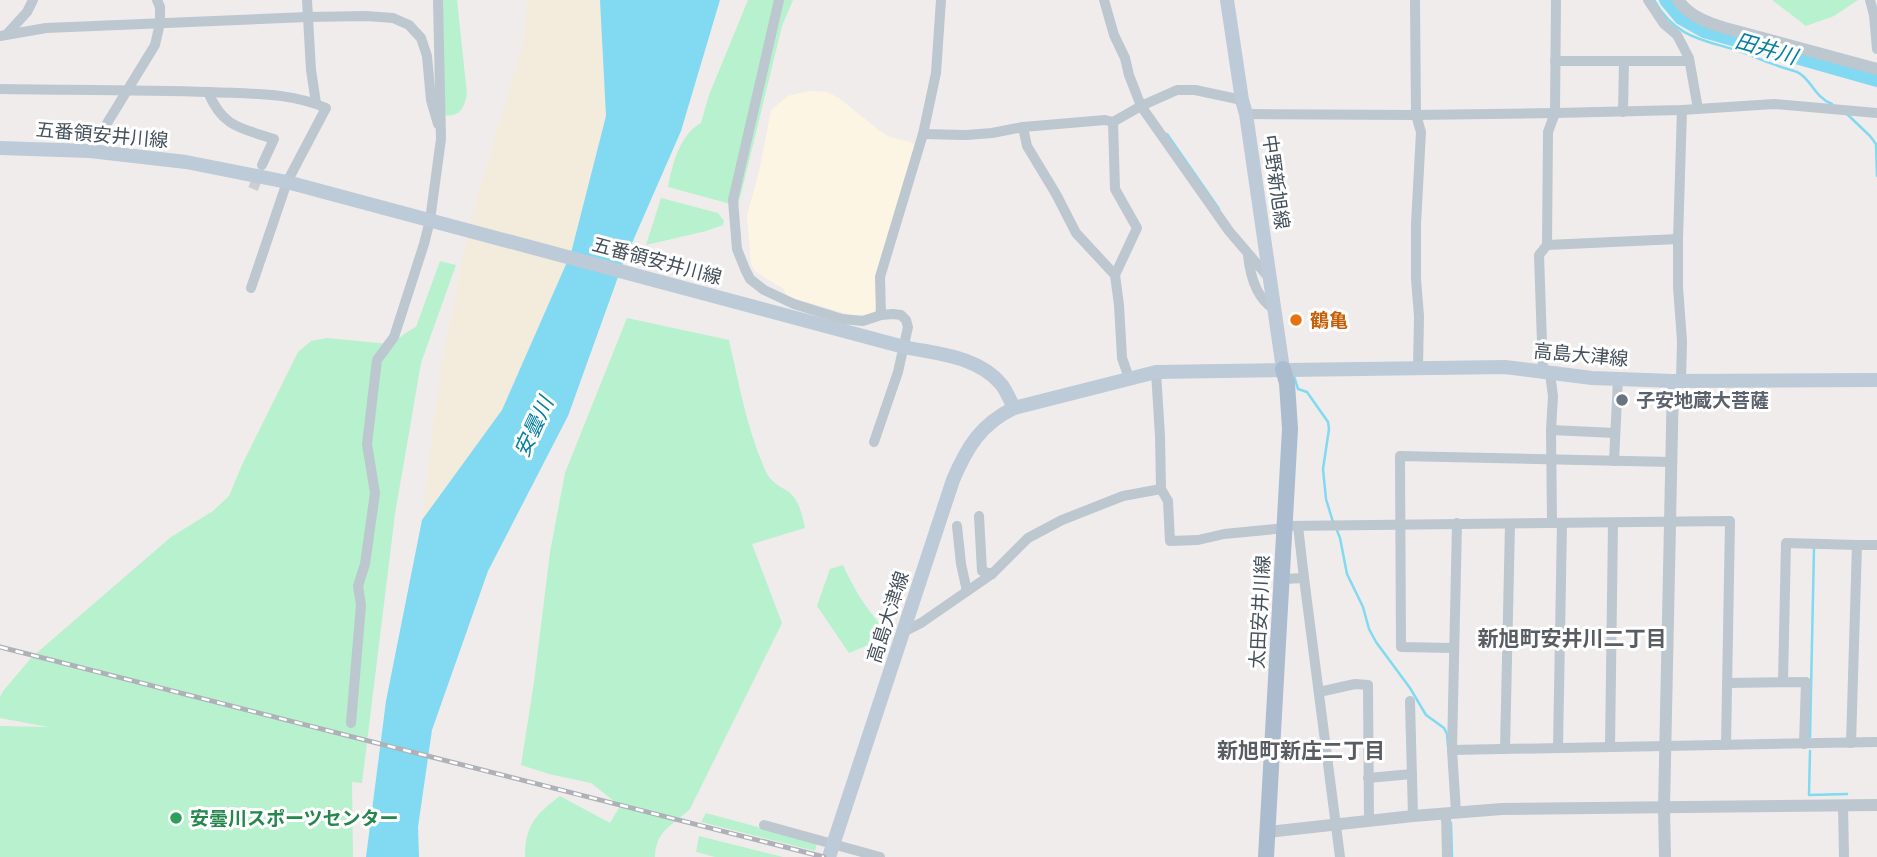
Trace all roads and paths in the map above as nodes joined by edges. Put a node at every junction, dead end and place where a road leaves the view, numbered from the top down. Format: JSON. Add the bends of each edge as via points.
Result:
{"nodes":[{"id":1,"x":33,"y":0,"type":"edge"},
{"id":2,"x":158,"y":0,"type":"edge"},
{"id":3,"x":307,"y":0,"type":"edge"},
{"id":4,"x":438,"y":0,"type":"edge"},
{"id":5,"x":779,"y":0,"type":"edge"},
{"id":6,"x":942,"y":0,"type":"edge"},
{"id":7,"x":1104,"y":0,"type":"edge"},
{"id":8,"x":1227,"y":0,"type":"edge"},
{"id":9,"x":1415,"y":0,"type":"edge"},
{"id":10,"x":1556,"y":0,"type":"edge"},
{"id":11,"x":1648,"y":0,"type":"edge"},
{"id":12,"x":1678,"y":0,"type":"edge"},
{"id":13,"x":1870,"y":0,"type":"edge"},
{"id":14,"x":307,"y":17,"type":"junction"},
{"id":15,"x":160,"y":23,"type":"junction"},
{"id":16,"x":3,"y":36,"type":"edge"},
{"id":17,"x":1877,"y":49,"type":"edge"},
{"id":18,"x":1555,"y":61,"type":"junction"},
{"id":19,"x":1624,"y":61,"type":"junction"},
{"id":20,"x":1689,"y":61,"type":"junction"},
{"id":21,"x":1877,"y":69,"type":"edge"},
{"id":22,"x":1,"y":89,"type":"edge"},
{"id":23,"x":129,"y":89,"type":"junction"},
{"id":24,"x":208,"y":92,"type":"junction"},
{"id":25,"x":0,"y":102,"type":"edge"},
{"id":26,"x":316,"y":103,"type":"junction"},
{"id":27,"x":1141,"y":106,"type":"junction"},
{"id":28,"x":1244,"y":107,"type":"junction"},
{"id":29,"x":1698,"y":109,"type":"junction"},
{"id":30,"x":1682,"y":110,"type":"junction"},
{"id":31,"x":1623,"y":111,"type":"junction"},
{"id":32,"x":1555,"y":113,"type":"junction"},
{"id":33,"x":1877,"y":113,"type":"edge"},
{"id":34,"x":1416,"y":115,"type":"junction"},
{"id":35,"x":1112,"y":122,"type":"junction"},
{"id":36,"x":1023,"y":127,"type":"junction"},
{"id":37,"x":441,"y":131,"type":"junction"},
{"id":38,"x":923,"y":134,"type":"junction"},
{"id":39,"x":0,"y":148,"type":"edge"},
{"id":40,"x":90,"y":151,"type":"junction"},
{"id":41,"x":262,"y":165,"type":"tunnel mouth"},
{"id":42,"x":294,"y":184,"type":"junction"},
{"id":43,"x":429,"y":220,"type":"junction"},
{"id":44,"x":1678,"y":239,"type":"junction"},
{"id":45,"x":1547,"y":245,"type":"junction"},
{"id":46,"x":1248,"y":254,"type":"junction"},
{"id":47,"x":1115,"y":275,"type":"junction"},
{"id":48,"x":1270,"y":280,"type":"junction"},
{"id":49,"x":251,"y":288,"type":"dead end"},
{"id":50,"x":1274,"y":309,"type":"junction"},
{"id":51,"x":881,"y":315,"type":"junction"},
{"id":52,"x":904,"y":347,"type":"junction"},
{"id":53,"x":1418,"y":367,"type":"junction"},
{"id":54,"x":1283,"y":369,"type":"junction"},
{"id":55,"x":1156,"y":372,"type":"junction"},
{"id":56,"x":1547,"y":373,"type":"junction"},
{"id":57,"x":1129,"y":378,"type":"junction"},
{"id":58,"x":1618,"y":379,"type":"junction"},
{"id":59,"x":1877,"y":380,"type":"edge"},
{"id":60,"x":1677,"y":381,"type":"junction"},
{"id":61,"x":1014,"y":408,"type":"junction"},
{"id":62,"x":1550,"y":430,"type":"junction"},
{"id":63,"x":1615,"y":433,"type":"junction"},
{"id":64,"x":874,"y":442,"type":"dead end"},
{"id":65,"x":1550,"y":459,"type":"junction"},
{"id":66,"x":1614,"y":461,"type":"junction"},
{"id":67,"x":1671,"y":462,"type":"junction"},
{"id":68,"x":1161,"y":489,"type":"junction"},
{"id":69,"x":979,"y":516,"type":"dead end"},
{"id":70,"x":1670,"y":522,"type":"junction"},
{"id":71,"x":1457,"y":523,"type":"junction"},
{"id":72,"x":1557,"y":523,"type":"junction"},
{"id":73,"x":1613,"y":523,"type":"junction"},
{"id":74,"x":1400,"y":524,"type":"junction"},
{"id":75,"x":1510,"y":524,"type":"junction"},
{"id":76,"x":957,"y":526,"type":"dead end"},
{"id":77,"x":1290,"y":527,"type":"junction"},
{"id":78,"x":1857,"y":545,"type":"junction"},
{"id":79,"x":1877,"y":545,"type":"edge"},
{"id":80,"x":992,"y":574,"type":"junction"},
{"id":81,"x":1304,"y":578,"type":"junction"},
{"id":82,"x":1283,"y":579,"type":"junction"},
{"id":83,"x":967,"y":591,"type":"junction"},
{"id":84,"x":903,"y":632,"type":"junction"},
{"id":85,"x":1454,"y":648,"type":"junction"},
{"id":86,"x":1783,"y":682,"type":"junction"},
{"id":87,"x":1727,"y":683,"type":"junction"},
{"id":88,"x":1319,"y":692,"type":"junction"},
{"id":89,"x":1410,"y":701,"type":"dead end"},
{"id":90,"x":351,"y":723,"type":"dead end"},
{"id":91,"x":1877,"y":742,"type":"edge"},
{"id":92,"x":1851,"y":743,"type":"junction"},
{"id":93,"x":1804,"y":744,"type":"junction"},
{"id":94,"x":1665,"y":746,"type":"junction"},
{"id":95,"x":1726,"y":746,"type":"junction"},
{"id":96,"x":1610,"y":747,"type":"junction"},
{"id":97,"x":1558,"y":748,"type":"junction"},
{"id":98,"x":1505,"y":749,"type":"junction"},
{"id":99,"x":1452,"y":750,"type":"junction"},
{"id":100,"x":1412,"y":774,"type":"junction"},
{"id":101,"x":1368,"y":778,"type":"junction"},
{"id":102,"x":1843,"y":805,"type":"junction"},
{"id":103,"x":1877,"y":805,"type":"edge"},
{"id":104,"x":1664,"y":808,"type":"junction"},
{"id":105,"x":1451,"y":812,"type":"junction"},
{"id":106,"x":1413,"y":816,"type":"junction"},
{"id":107,"x":1369,"y":821,"type":"junction"},
{"id":108,"x":1337,"y":824,"type":"junction"},
{"id":109,"x":765,"y":825,"type":"dead end"},
{"id":110,"x":1268,"y":832,"type":"junction"},
{"id":111,"x":831,"y":851,"type":"edge"},
{"id":112,"x":880,"y":857,"type":"edge"},
{"id":113,"x":1266,"y":857,"type":"edge"},
{"id":114,"x":1340,"y":857,"type":"edge"},
{"id":115,"x":1447,"y":857,"type":"edge"},
{"id":116,"x":1665,"y":857,"type":"edge"},
{"id":117,"x":1844,"y":857,"type":"edge"}],
"edges":[{"from":1,"to":16,"type":"street"},
{"from":2,"to":15,"type":"street"},
{"from":3,"to":14,"type":"street"},
{"from":4,"to":37,"type":"street"},
{"from":5,"to":51,"type":"street","via":[[733,200],[737,249],[750,279],[794,304],[842,319],[863,321]]},
{"from":6,"to":38,"type":"street","via":[[936,73]]},
{"from":7,"to":27,"type":"street"},
{"from":8,"to":28,"type":"main road","name":"中野新旭線"},
{"from":9,"to":34,"type":"street"},
{"from":10,"to":18,"type":"street"},
{"from":11,"to":20,"type":"street","via":[[1676,35]]},
{"from":12,"to":21,"type":"street","via":[[1703,21]]},
{"from":13,"to":17,"type":"street"},
{"from":14,"to":15,"type":"street"},
{"from":14,"to":26,"type":"street"},
{"from":14,"to":37,"type":"street","via":[[393,18],[409,25],[421,38],[427,56],[431,100]]},
{"from":15,"to":16,"type":"street","via":[[46,28]]},
{"from":15,"to":23,"type":"street","via":[[155,45]]},
{"from":18,"to":19,"type":"street"},
{"from":18,"to":32,"type":"street"},
{"from":19,"to":20,"type":"street"},
{"from":19,"to":31,"type":"street"},
{"from":20,"to":29,"type":"street"},
{"from":22,"to":23,"type":"street"},
{"from":22,"to":25,"type":"street"},
{"from":23,"to":24,"type":"street"},
{"from":23,"to":40,"type":"street"},
{"from":24,"to":26,"type":"street","via":[[283,95]]},
{"from":24,"to":41,"type":"street","via":[[229,124],[274,139]]},
{"from":26,"to":42,"type":"street","via":[[326,108]]},
{"from":27,"to":28,"type":"street","via":[[1177,90],[1195,90]]},
{"from":27,"to":35,"type":"street"},
{"from":27,"to":46,"type":"street"},
{"from":28,"to":34,"type":"street"},
{"from":28,"to":48,"type":"main road","name":"中野新旭線"},
{"from":29,"to":30,"type":"street"},
{"from":29,"to":33,"type":"street","via":[[1774,104]]},
{"from":30,"to":31,"type":"street"},
{"from":30,"to":44,"type":"street"},
{"from":31,"to":32,"type":"street"},
{"from":32,"to":34,"type":"street"},
{"from":32,"to":45,"type":"street","via":[[1548,132]]},
{"from":34,"to":53,"type":"street","via":[[1420,132]]},
{"from":35,"to":36,"type":"street"},
{"from":35,"to":47,"type":"street","via":[[1115,189],[1137,228]]},
{"from":36,"to":38,"type":"street","via":[[966,135]]},
{"from":36,"to":47,"type":"street","via":[[1027,146],[1076,233]]},
{"from":37,"to":43,"type":"street"},
{"from":38,"to":51,"type":"street","via":[[880,277]]},
{"from":39,"to":40,"type":"main road","name":"五番領安井川線"},
{"from":40,"to":42,"type":"main road","name":"五番領安井川線","via":[[186,162]]},
{"from":42,"to":43,"type":"main road","name":"五番領安井川線"},
{"from":42,"to":49,"type":"street"},
{"from":43,"to":52,"type":"main road","name":"五番領安井川線"},
{"from":43,"to":90,"type":"street","via":[[394,337],[377,360],[367,444],[375,493],[358,586],[361,605]]},
{"from":44,"to":45,"type":"street"},
{"from":44,"to":60,"type":"street","via":[[1682,341]]},
{"from":45,"to":56,"type":"street","via":[[1539,255]]},
{"from":46,"to":48,"type":"street"},
{"from":46,"to":50,"type":"street","via":[[1252,280]]},
{"from":47,"to":57,"type":"street","via":[[1122,358]]},
{"from":48,"to":50,"type":"main road","name":"中野新旭線"},
{"from":50,"to":54,"type":"main road","name":"中野新旭線"},
{"from":51,"to":52,"type":"street","via":[[901,315],[906,320]]},
{"from":52,"to":61,"type":"main road","name":"五番領安井川線","via":[[962,359],[985,369],[1002,384]]},
{"from":52,"to":64,"type":"street"},
{"from":53,"to":54,"type":"main road","name":"高島大津線"},
{"from":53,"to":56,"type":"main road","name":"高島大津線","via":[[1505,367]]},
{"from":54,"to":55,"type":"main road"},
{"from":54,"to":77,"type":"main road","name":"太田安井川線","via":[[1290,429]]},
{"from":55,"to":57,"type":"main road"},
{"from":55,"to":68,"type":"street"},
{"from":56,"to":58,"type":"main road","name":"高島大津線"},
{"from":56,"to":62,"type":"street","via":[[1553,396]]},
{"from":57,"to":61,"type":"main road"},
{"from":58,"to":60,"type":"main road","name":"高島大津線"},
{"from":58,"to":63,"type":"street"},
{"from":59,"to":60,"type":"main road","name":"高島大津線"},
{"from":60,"to":67,"type":"street"},
{"from":61,"to":84,"type":"main road","name":"高島大津線","via":[[988,425],[965,452]]},
{"from":62,"to":63,"type":"street"},
{"from":62,"to":65,"type":"street"},
{"from":63,"to":66,"type":"street"},
{"from":65,"to":66,"type":"street"},
{"from":65,"to":72,"type":"street"},
{"from":65,"to":74,"type":"street","via":[[1400,456]]},
{"from":66,"to":67,"type":"street"},
{"from":67,"to":70,"type":"street"},
{"from":68,"to":77,"type":"street","via":[[1168,501],[1170,541]]},
{"from":68,"to":80,"type":"street","via":[[1123,496],[1062,520],[1028,538]]},
{"from":69,"to":80,"type":"street","via":[[982,571]]},
{"from":70,"to":73,"type":"street"},
{"from":70,"to":87,"type":"street","via":[[1730,521]]},
{"from":70,"to":94,"type":"street"},
{"from":71,"to":74,"type":"street"},
{"from":71,"to":75,"type":"street"},
{"from":71,"to":85,"type":"street"},
{"from":72,"to":73,"type":"street"},
{"from":72,"to":75,"type":"street"},
{"from":72,"to":97,"type":"street"},
{"from":73,"to":96,"type":"street"},
{"from":74,"to":77,"type":"street"},
{"from":74,"to":85,"type":"street","via":[[1401,647]]},
{"from":75,"to":98,"type":"street"},
{"from":76,"to":83,"type":"street"},
{"from":77,"to":81,"type":"street"},
{"from":77,"to":82,"type":"main road","name":"太田安井川線"},
{"from":78,"to":79,"type":"street"},
{"from":78,"to":86,"type":"street","via":[[1786,542]]},
{"from":78,"to":92,"type":"street"},
{"from":80,"to":83,"type":"street"},
{"from":81,"to":82,"type":"street"},
{"from":81,"to":88,"type":"street"},
{"from":82,"to":110,"type":"main road","name":"太田安井川線"},
{"from":83,"to":84,"type":"street"},
{"from":84,"to":111,"type":"main road","name":"高島大津線"},
{"from":85,"to":99,"type":"street"},
{"from":86,"to":87,"type":"street"},
{"from":86,"to":93,"type":"street","via":[[1806,682]]},
{"from":87,"to":95,"type":"street"},
{"from":88,"to":101,"type":"street","via":[[1368,685]]},
{"from":88,"to":108,"type":"street"},
{"from":89,"to":100,"type":"street"},
{"from":91,"to":92,"type":"street"},
{"from":92,"to":93,"type":"street"},
{"from":93,"to":95,"type":"street"},
{"from":94,"to":95,"type":"street"},
{"from":94,"to":96,"type":"street"},
{"from":94,"to":104,"type":"street"},
{"from":96,"to":97,"type":"street"},
{"from":97,"to":98,"type":"street"},
{"from":98,"to":99,"type":"street"},
{"from":99,"to":105,"type":"street"},
{"from":100,"to":101,"type":"street"},
{"from":100,"to":106,"type":"street"},
{"from":101,"to":107,"type":"street"},
{"from":102,"to":103,"type":"street"},
{"from":102,"to":104,"type":"street"},
{"from":102,"to":117,"type":"street"},
{"from":104,"to":105,"type":"street"},
{"from":104,"to":116,"type":"street"},
{"from":105,"to":106,"type":"street"},
{"from":105,"to":115,"type":"street"},
{"from":106,"to":107,"type":"street"},
{"from":107,"to":108,"type":"street"},
{"from":108,"to":110,"type":"street"},
{"from":108,"to":114,"type":"street"},
{"from":109,"to":111,"type":"street"},
{"from":110,"to":113,"type":"main road","name":"太田安井川線"},
{"from":111,"to":112,"type":"street"}]}
